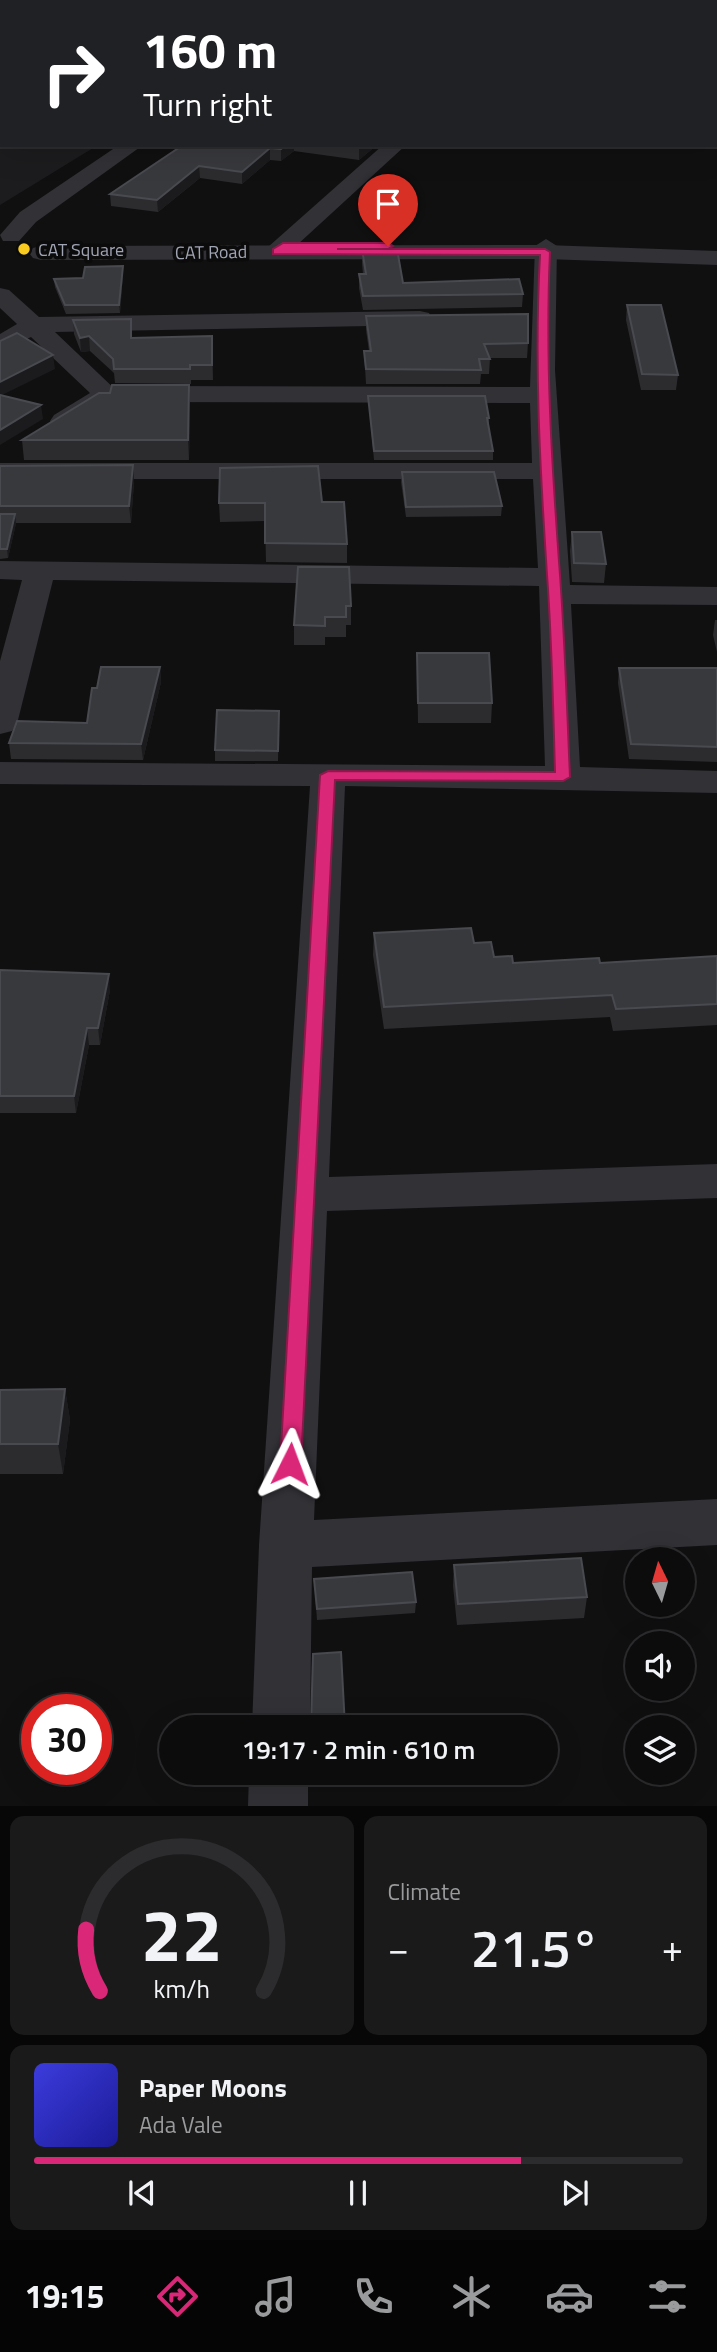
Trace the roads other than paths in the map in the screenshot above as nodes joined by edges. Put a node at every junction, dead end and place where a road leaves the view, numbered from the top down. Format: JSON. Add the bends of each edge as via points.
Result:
{"nodes":[{"id":1,"x":394,"y":147,"type":"edge"},
{"id":2,"x":142,"y":149,"type":"edge"},
{"id":3,"x":90,"y":185,"type":"junction"},
{"id":4,"x":4,"y":243,"type":"edge"},
{"id":5,"x":44,"y":244,"type":"junction"},
{"id":6,"x":280,"y":249,"type":"junction"},
{"id":7,"x":545,"y":249,"type":"junction"},
{"id":8,"x":717,"y":252,"type":"edge"},
{"id":9,"x":717,"y":258,"type":"edge"},
{"id":10,"x":0,"y":295,"type":"edge"},
{"id":11,"x":445,"y":318,"type":"edge"},
{"id":12,"x":35,"y":325,"type":"junction"},
{"id":13,"x":0,"y":345,"type":"edge"},
{"id":14,"x":107,"y":394,"type":"junction"},
{"id":15,"x":543,"y":395,"type":"junction"},
{"id":16,"x":48,"y":430,"type":"edge"},
{"id":17,"x":24,"y":445,"type":"edge"},
{"id":18,"x":0,"y":460,"type":"edge"},
{"id":19,"x":0,"y":471,"type":"edge"},
{"id":20,"x":545,"y":471,"type":"junction"},
{"id":21,"x":0,"y":570,"type":"edge"},
{"id":22,"x":40,"y":571,"type":"junction"},
{"id":23,"x":554,"y":585,"type":"junction"},
{"id":24,"x":717,"y":596,"type":"edge"},
{"id":25,"x":0,"y":724,"type":"edge"},
{"id":26,"x":0,"y":773,"type":"edge"},
{"id":27,"x":328,"y":775,"type":"junction"},
{"id":28,"x":563,"y":777,"type":"junction"},
{"id":29,"x":717,"y":782,"type":"edge"},
{"id":30,"x":717,"y":1181,"type":"edge"},
{"id":31,"x":304,"y":1195,"type":"junction"},
{"id":32,"x":717,"y":1522,"type":"edge"},
{"id":33,"x":286,"y":1545,"type":"junction"},
{"id":34,"x":281,"y":1715,"type":"edge"},
{"id":35,"x":279,"y":1785,"type":"edge"},
{"id":36,"x":278,"y":1806,"type":"edge"}],
"edges":[{"from":1,"to":6,"type":"street"},
{"from":2,"to":3,"type":"street"},
{"from":3,"to":4,"type":"street","via":[[28,217]]},
{"from":3,"to":5,"type":"street","via":[[58,217]]},
{"from":4,"to":5,"type":"street","name":"CAT Road","via":[[23,257]]},
{"from":5,"to":6,"type":"street","name":"CAT Road"},
{"from":6,"to":7,"type":"street","name":"CAT Road"},
{"from":7,"to":8,"type":"street","name":"CAT Road"},
{"from":7,"to":9,"type":"street","name":"CAT Road"},
{"from":7,"to":15,"type":"street","via":[[528,317]]},
{"from":8,"to":9,"type":"street"},
{"from":10,"to":12,"type":"street"},
{"from":11,"to":12,"type":"street"},
{"from":12,"to":13,"type":"street"},
{"from":12,"to":14,"type":"street"},
{"from":14,"to":15,"type":"street"},
{"from":14,"to":16,"type":"street"},
{"from":15,"to":20,"type":"street"},
{"from":17,"to":18,"type":"street"},
{"from":19,"to":20,"type":"street"},
{"from":20,"to":23,"type":"street"},
{"from":21,"to":22,"type":"street"},
{"from":22,"to":23,"type":"street"},
{"from":22,"to":25,"type":"street"},
{"from":23,"to":24,"type":"street"},
{"from":23,"to":28,"type":"street"},
{"from":26,"to":27,"type":"street"},
{"from":27,"to":28,"type":"street"},
{"from":27,"to":31,"type":"street"},
{"from":28,"to":29,"type":"street"},
{"from":30,"to":31,"type":"street"},
{"from":31,"to":33,"type":"street"},
{"from":32,"to":33,"type":"street"},
{"from":33,"to":34,"type":"street"},
{"from":35,"to":36,"type":"street"}]}
